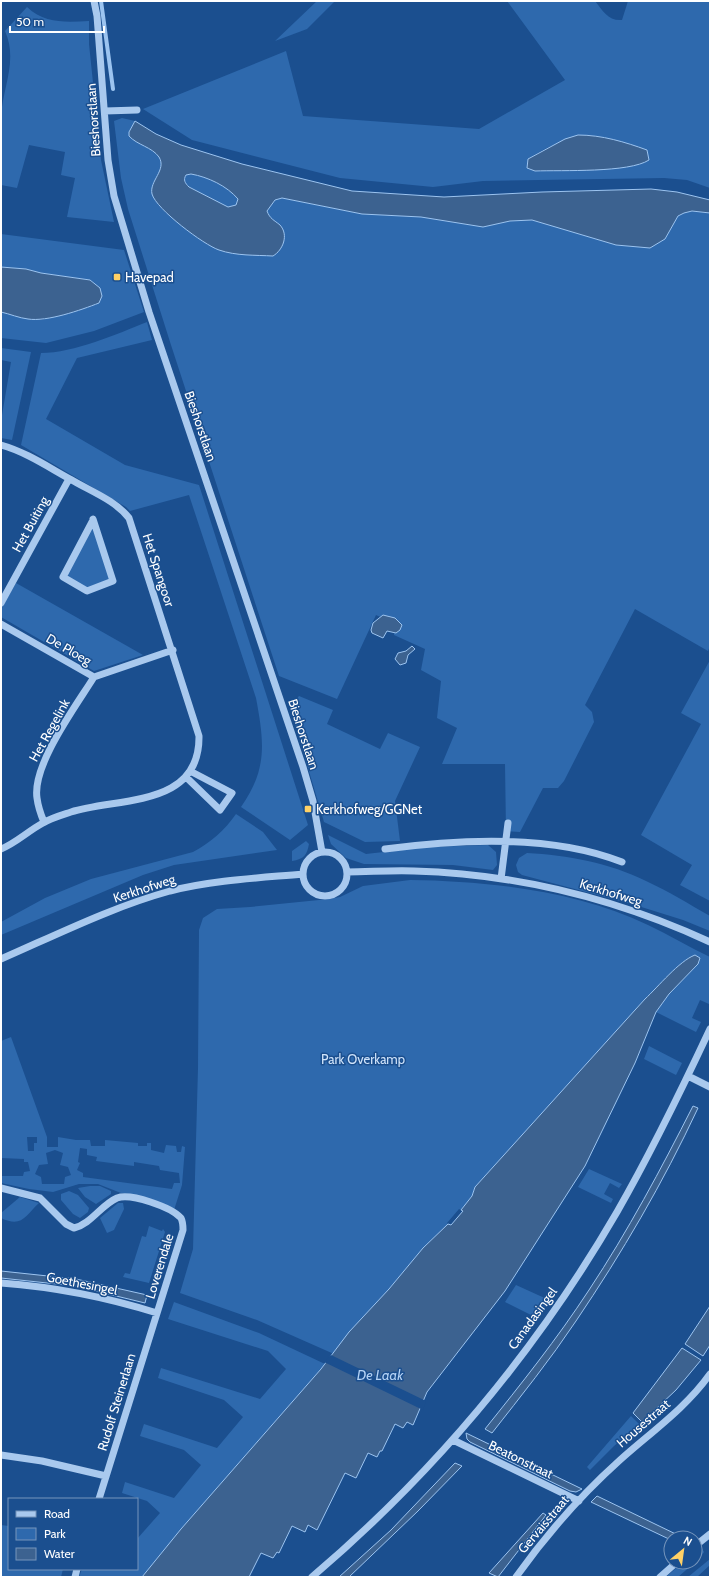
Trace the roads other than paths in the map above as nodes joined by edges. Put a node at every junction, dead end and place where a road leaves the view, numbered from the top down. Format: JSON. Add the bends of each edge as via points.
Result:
{"nodes":[{"id":1,"x":94,"y":1,"type":"edge"},
{"id":2,"x":137,"y":110,"type":"dead end"},
{"id":3,"x":105,"y":111,"type":"junction"},
{"id":4,"x":1,"y":445,"type":"edge"},
{"id":5,"x":69,"y":479,"type":"junction"},
{"id":6,"x":92,"y":520,"type":"joint"},
{"id":7,"x":1,"y":603,"type":"edge"},
{"id":8,"x":1,"y":624,"type":"edge"},
{"id":9,"x":173,"y":650,"type":"junction"},
{"id":10,"x":94,"y":677,"type":"junction"},
{"id":11,"x":188,"y":774,"type":"junction"},
{"id":12,"x":44,"y":822,"type":"junction"},
{"id":13,"x":508,"y":823,"type":"dead end"},
{"id":14,"x":506,"y":842,"type":"junction"},
{"id":15,"x":1,"y":849,"type":"edge"},
{"id":16,"x":385,"y":850,"type":"dead end"},
{"id":17,"x":322,"y":852,"type":"junction"},
{"id":18,"x":622,"y":862,"type":"dead end"},
{"id":19,"x":347,"y":872,"type":"junction"},
{"id":20,"x":303,"y":874,"type":"junction"},
{"id":21,"x":501,"y":879,"type":"junction"},
{"id":22,"x":710,"y":942,"type":"edge"},
{"id":23,"x":1,"y":960,"type":"edge"},
{"id":24,"x":710,"y":1029,"type":"edge"},
{"id":25,"x":688,"y":1076,"type":"junction"},
{"id":26,"x":710,"y":1087,"type":"edge"},
{"id":27,"x":1,"y":1188,"type":"edge"},
{"id":28,"x":1,"y":1283,"type":"edge"},
{"id":29,"x":157,"y":1313,"type":"junction"},
{"id":30,"x":710,"y":1374,"type":"edge"},
{"id":31,"x":453,"y":1440,"type":"junction"},
{"id":32,"x":1,"y":1455,"type":"edge"},
{"id":33,"x":106,"y":1476,"type":"junction"},
{"id":34,"x":590,"y":1489,"type":"joint"},
{"id":35,"x":99,"y":1498,"type":"edge"},
{"id":36,"x":579,"y":1500,"type":"junction"},
{"id":37,"x":668,"y":1570,"type":"edge"},
{"id":38,"x":312,"y":1577,"type":"edge"},
{"id":39,"x":516,"y":1577,"type":"edge"},
{"id":40,"x":660,"y":1577,"type":"edge"}],
"edges":[{"from":1,"to":3,"type":"street","name":"Bieshorstlaan"},
{"from":2,"to":3,"type":"street"},
{"from":3,"to":17,"type":"street","name":"Bieshorstlaan","via":[[109,167],[124,233],[303,767],[313,802]]},
{"from":4,"to":5,"type":"street","name":"Het Spangoor","via":[[16,449]]},
{"from":5,"to":7,"type":"street","name":"Het Buiting"},
{"from":5,"to":9,"type":"street","name":"Het Spangoor","via":[[105,498],[130,518]]},
{"from":6,"to":6,"type":"street","via":[[63,577],[87,591],[113,581]]},
{"from":8,"to":10,"type":"street","name":"De Ploeg"},
{"from":9,"to":10,"type":"street","name":"De Ploeg"},
{"from":9,"to":11,"type":"street","name":"Het Spangoor","via":[[200,736],[200,746]]},
{"from":10,"to":12,"type":"street","name":"Het Regelink","via":[[40,771],[36,798]]},
{"from":11,"to":11,"type":"street","via":[[220,810],[228,802],[232,793]]},
{"from":11,"to":12,"type":"street","via":[[161,794],[72,812]]},
{"from":12,"to":15,"type":"street"},
{"from":13,"to":14,"type":"street"},
{"from":14,"to":16,"type":"street","via":[[442,843]]},
{"from":14,"to":18,"type":"street","via":[[575,848]]},
{"from":14,"to":21,"type":"street"},
{"from":17,"to":19,"type":"street","via":[[331,852],[339,856]]},
{"from":17,"to":20,"type":"street","via":[[312,856],[305,864]]},
{"from":19,"to":20,"type":"street","via":[[346,882],[340,890],[331,895],[321,896],[312,892]]},
{"from":19,"to":21,"type":"street","name":"Kerkhofweg","via":[[459,873]]},
{"from":20,"to":23,"type":"street","name":"Kerkhofweg","via":[[224,881],[170,891],[126,905]]},
{"from":21,"to":22,"type":"street","name":"Kerkhofweg","via":[[547,886],[601,900],[662,921]]},
{"from":24,"to":25,"type":"street","name":"Canadasingel"},
{"from":25,"to":26,"type":"street"},
{"from":25,"to":31,"type":"street","name":"Canadasingel","via":[[637,1177],[574,1280],[528,1346]]},
{"from":27,"to":29,"type":"street","name":"Loverendale","via":[[40,1198],[66,1224],[74,1228],[84,1224],[113,1200],[126,1196],[150,1202],[182,1219],[183,1230]]},
{"from":28,"to":29,"type":"street","name":"Goethesingel","via":[[76,1292]]},
{"from":29,"to":33,"type":"street","name":"Rudolf Steinerlaan"},
{"from":30,"to":34,"type":"street","name":"Housestraat","via":[[685,1403]]},
{"from":31,"to":36,"type":"street","name":"Beatonstraat"},
{"from":31,"to":38,"type":"street","name":"Canadasingel","via":[[381,1514]]},
{"from":32,"to":33,"type":"street","via":[[42,1461]]},
{"from":33,"to":35,"type":"street","name":"Rudolf Steinerlaan"},
{"from":34,"to":36,"type":"street","name":"Gervaisstraat"},
{"from":36,"to":39,"type":"street","name":"Gervaisstraat","via":[[542,1542]]},
{"from":37,"to":40,"type":"street"}]}
